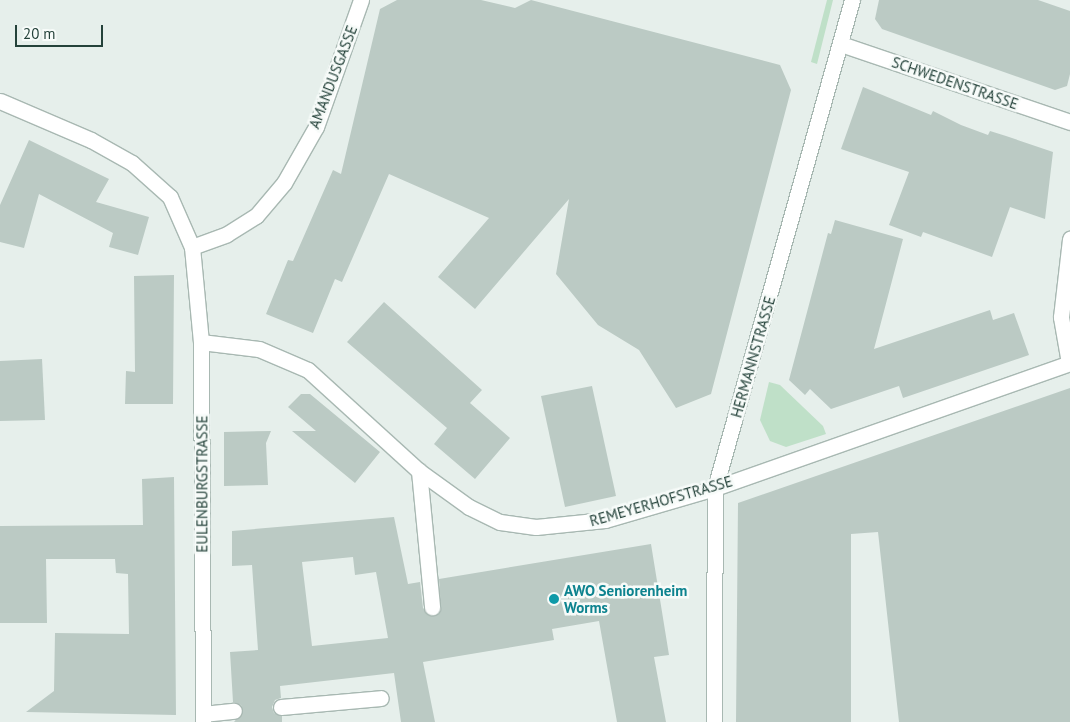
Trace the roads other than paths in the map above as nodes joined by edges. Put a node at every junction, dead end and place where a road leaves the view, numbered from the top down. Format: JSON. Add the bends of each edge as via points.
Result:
{"nodes":[{"id":1,"x":361,"y":0,"type":"edge"},
{"id":2,"x":852,"y":0,"type":"edge"},
{"id":3,"x":841,"y":44,"type":"junction"},
{"id":4,"x":0,"y":101,"type":"edge"},
{"id":5,"x":1070,"y":122,"type":"edge"},
{"id":6,"x":1070,"y":239,"type":"edge"},
{"id":7,"x":192,"y":247,"type":"junction"},
{"id":8,"x":201,"y":342,"type":"junction"},
{"id":9,"x":1070,"y":363,"type":"edge"},
{"id":10,"x":419,"y":471,"type":"junction"},
{"id":11,"x":715,"y":488,"type":"junction"},
{"id":12,"x":432,"y":607,"type":"dead end"},
{"id":13,"x":381,"y":698,"type":"dead end"},
{"id":14,"x":281,"y":707,"type":"dead end"},
{"id":15,"x":234,"y":711,"type":"dead end"},
{"id":16,"x":203,"y":718,"type":"edge"},
{"id":17,"x":714,"y":722,"type":"edge"}],
"edges":[{"from":1,"to":7,"type":"street","name":"AMANDUSGASSE","via":[[316,126],[284,183],[256,216],[227,234]]},
{"from":2,"to":3,"type":"street","name":"HERMANNSTRASSE"},
{"from":3,"to":5,"type":"street","name":"SCHWEDENSTRASSE"},
{"from":3,"to":11,"type":"street","name":"HERMANNSTRASSE"},
{"from":4,"to":7,"type":"street","name":"EULENBURGSTRASSE","via":[[92,140],[132,163],[170,197]]},
{"from":6,"to":9,"type":"street","via":[[1061,317]]},
{"from":7,"to":8,"type":"street","name":"EULENBURGSTRASSE"},
{"from":8,"to":10,"type":"street","name":"REMEYERHOFSTRASSE","via":[[259,349],[308,370]]},
{"from":8,"to":16,"type":"street","name":"EULENBURGSTRASSE"},
{"from":9,"to":11,"type":"street","name":"REMEYERHOFSTRASSE"},
{"from":10,"to":11,"type":"street","name":"REMEYERHOFSTRASSE","via":[[469,507],[500,522],[536,527],[605,520]]},
{"from":10,"to":12,"type":"street"},
{"from":11,"to":17,"type":"street","name":"HERMANNSTRASSE"},
{"from":13,"to":14,"type":"street"},
{"from":15,"to":16,"type":"street"}]}
